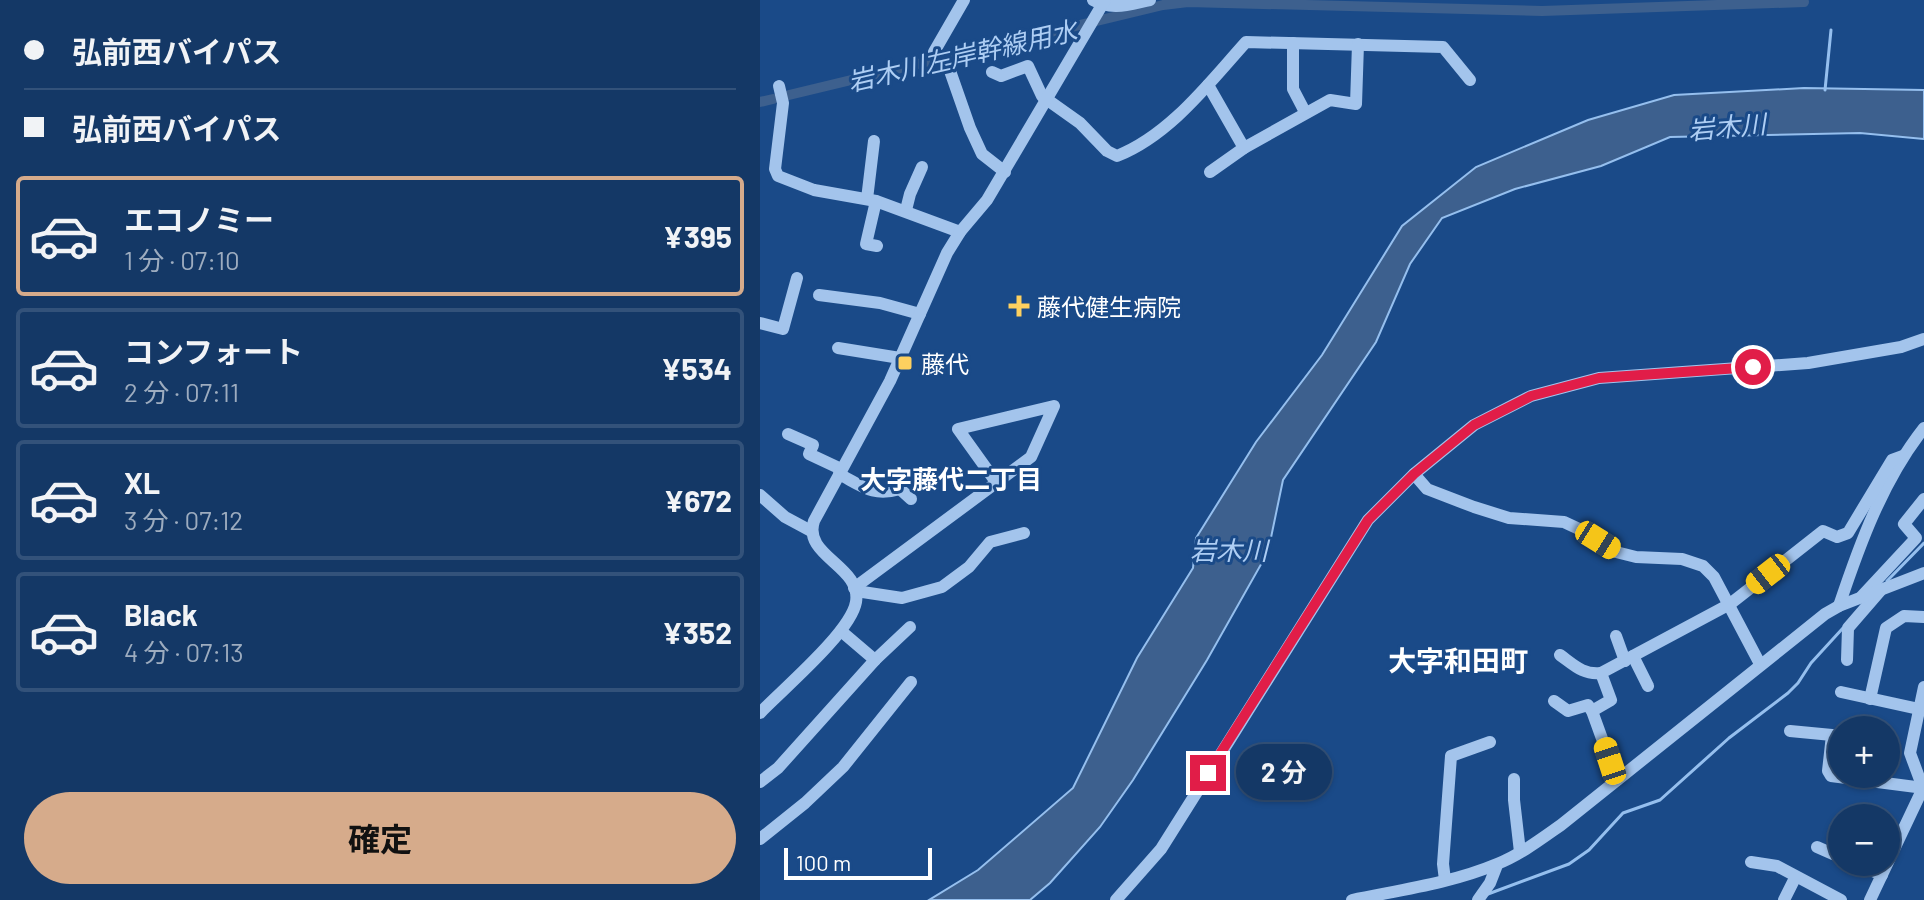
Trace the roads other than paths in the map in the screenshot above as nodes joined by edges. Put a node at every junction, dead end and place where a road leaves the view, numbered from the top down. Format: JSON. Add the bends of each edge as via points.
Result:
{"nodes":[{"id":1,"x":964,"y":0,"type":"edge"},
{"id":2,"x":1150,"y":0,"type":"edge"},
{"id":3,"x":1100,"y":2,"type":"edge"},
{"id":4,"x":1293,"y":43,"type":"junction"},
{"id":5,"x":1358,"y":44,"type":"junction"},
{"id":6,"x":934,"y":52,"type":"dead end"},
{"id":7,"x":949,"y":68,"type":"dead end"},
{"id":8,"x":992,"y":72,"type":"dead end"},
{"id":9,"x":1470,"y":80,"type":"dead end"},
{"id":10,"x":1208,"y":85,"type":"junction"},
{"id":11,"x":779,"y":86,"type":"dead end"},
{"id":12,"x":1047,"y":100,"type":"junction"},
{"id":13,"x":1305,"y":112,"type":"junction"},
{"id":14,"x":874,"y":141,"type":"dead end"},
{"id":15,"x":1244,"y":148,"type":"junction"},
{"id":16,"x":922,"y":167,"type":"dead end"},
{"id":17,"x":1005,"y":172,"type":"junction"},
{"id":18,"x":1210,"y":172,"type":"dead end"},
{"id":19,"x":871,"y":200,"type":"junction"},
{"id":20,"x":906,"y":210,"type":"junction"},
{"id":21,"x":960,"y":232,"type":"junction"},
{"id":22,"x":877,"y":246,"type":"dead end"},
{"id":23,"x":797,"y":278,"type":"dead end"},
{"id":24,"x":819,"y":295,"type":"dead end"},
{"id":25,"x":920,"y":314,"type":"junction"},
{"id":26,"x":760,"y":323,"type":"edge"},
{"id":27,"x":1924,"y":339,"type":"edge"},
{"id":28,"x":838,"y":348,"type":"dead end"},
{"id":29,"x":900,"y":358,"type":"junction"},
{"id":30,"x":1924,"y":428,"type":"edge"},
{"id":31,"x":788,"y":434,"type":"dead end"},
{"id":32,"x":1903,"y":456,"type":"junction"},
{"id":33,"x":840,"y":471,"type":"junction"},
{"id":34,"x":1414,"y":474,"type":"junction"},
{"id":35,"x":996,"y":482,"type":"junction"},
{"id":36,"x":760,"y":495,"type":"edge"},
{"id":37,"x":911,"y":499,"type":"dead end"},
{"id":38,"x":1924,"y":499,"type":"edge"},
{"id":39,"x":811,"y":531,"type":"junction"},
{"id":40,"x":1024,"y":533,"type":"dead end"},
{"id":41,"x":1924,"y":573,"type":"edge"},
{"id":42,"x":855,"y":589,"type":"junction"},
{"id":43,"x":1880,"y":591,"type":"junction"},
{"id":44,"x":1860,"y":598,"type":"junction"},
{"id":45,"x":1730,"y":604,"type":"junction"},
{"id":46,"x":1839,"y":606,"type":"junction"},
{"id":47,"x":1924,"y":617,"type":"edge"},
{"id":48,"x":910,"y":627,"type":"dead end"},
{"id":49,"x":841,"y":631,"type":"junction"},
{"id":50,"x":1616,"y":636,"type":"dead end"},
{"id":51,"x":1560,"y":655,"type":"dead end"},
{"id":52,"x":1629,"y":658,"type":"junction"},
{"id":53,"x":875,"y":660,"type":"junction"},
{"id":54,"x":1847,"y":660,"type":"dead end"},
{"id":55,"x":1760,"y":664,"type":"junction"},
{"id":56,"x":1601,"y":673,"type":"junction"},
{"id":57,"x":911,"y":682,"type":"dead end"},
{"id":58,"x":1648,"y":686,"type":"dead end"},
{"id":59,"x":1924,"y":687,"type":"edge"},
{"id":60,"x":1841,"y":692,"type":"dead end"},
{"id":61,"x":1870,"y":699,"type":"junction"},
{"id":62,"x":1554,"y":701,"type":"dead end"},
{"id":63,"x":1921,"y":710,"type":"edge"},
{"id":64,"x":1592,"y":711,"type":"junction"},
{"id":65,"x":760,"y":713,"type":"edge"},
{"id":66,"x":1790,"y":731,"type":"dead end"},
{"id":67,"x":1490,"y":742,"type":"dead end"},
{"id":68,"x":1514,"y":779,"type":"dead end"},
{"id":69,"x":1617,"y":780,"type":"junction"},
{"id":70,"x":760,"y":782,"type":"edge"},
{"id":71,"x":1924,"y":788,"type":"edge"},
{"id":72,"x":1900,"y":838,"type":"edge"},
{"id":73,"x":760,"y":839,"type":"edge"},
{"id":74,"x":1817,"y":847,"type":"dead end"},
{"id":75,"x":1520,"y":852,"type":"junction"},
{"id":76,"x":1828,"y":852,"type":"edge"},
{"id":77,"x":1751,"y":862,"type":"dead end"},
{"id":78,"x":1497,"y":865,"type":"junction"},
{"id":79,"x":1882,"y":876,"type":"edge"},
{"id":80,"x":1795,"y":878,"type":"junction"},
{"id":81,"x":1445,"y":880,"type":"junction"},
{"id":82,"x":1116,"y":900,"type":"edge"},
{"id":83,"x":1352,"y":900,"type":"edge"},
{"id":84,"x":1478,"y":900,"type":"edge"},
{"id":85,"x":1784,"y":900,"type":"edge"},
{"id":86,"x":1841,"y":900,"type":"edge"},
{"id":87,"x":1870,"y":900,"type":"edge"}],
"edges":[{"from":1,"to":6,"type":"street"},
{"from":2,"to":3,"type":"street","via":[[1118,7]]},
{"from":3,"to":12,"type":"street"},
{"from":4,"to":5,"type":"street"},
{"from":4,"to":10,"type":"street","via":[[1246,42]]},
{"from":4,"to":13,"type":"street","via":[[1293,89]]},
{"from":5,"to":9,"type":"street","via":[[1443,47]]},
{"from":5,"to":13,"type":"street","via":[[1356,104],[1330,100]]},
{"from":7,"to":17,"type":"street","via":[[982,154]]},
{"from":8,"to":12,"type":"street","via":[[1001,76],[1028,66]]},
{"from":10,"to":12,"type":"street","via":[[1153,136],[1117,156]]},
{"from":10,"to":15,"type":"street"},
{"from":11,"to":19,"type":"street","via":[[783,103],[778,176],[814,190]]},
{"from":12,"to":17,"type":"street"},
{"from":13,"to":15,"type":"street"},
{"from":14,"to":19,"type":"street"},
{"from":15,"to":18,"type":"street"},
{"from":16,"to":20,"type":"street"},
{"from":17,"to":21,"type":"street"},
{"from":19,"to":20,"type":"street"},
{"from":19,"to":22,"type":"street","via":[[866,244]]},
{"from":20,"to":21,"type":"street"},
{"from":21,"to":25,"type":"street"},
{"from":23,"to":26,"type":"street","via":[[783,329]]},
{"from":24,"to":25,"type":"street"},
{"from":25,"to":29,"type":"street"},
{"from":27,"to":34,"type":"street","via":[[1808,363],[1599,378],[1531,396],[1474,425]]},
{"from":28,"to":29,"type":"street"},
{"from":29,"to":33,"type":"street"},
{"from":30,"to":32,"type":"street"},
{"from":31,"to":33,"type":"street","via":[[813,445],[809,454]]},
{"from":32,"to":45,"type":"street","via":[[1892,460],[1848,533],[1837,537],[1823,531]]},
{"from":32,"to":46,"type":"street","via":[[1857,551]]},
{"from":33,"to":37,"type":"street","via":[[873,492],[900,489]]},
{"from":33,"to":39,"type":"street"},
{"from":34,"to":45,"type":"street","via":[[1427,489],[1509,518],[1564,522],[1616,552],[1703,566]]},
{"from":34,"to":82,"type":"street","via":[[1368,520],[1161,849]]},
{"from":35,"to":35,"type":"street","via":[[1031,457],[1054,406],[958,429]]},
{"from":35,"to":42,"type":"street"},
{"from":36,"to":39,"type":"street"},
{"from":38,"to":44,"type":"street","via":[[1904,524],[1916,538]]},
{"from":39,"to":42,"type":"street","via":[[814,542],[841,566]]},
{"from":40,"to":42,"type":"street","via":[[990,542],[942,587],[902,598]]},
{"from":41,"to":43,"type":"street"},
{"from":42,"to":49,"type":"street","via":[[854,611]]},
{"from":43,"to":44,"type":"street"},
{"from":43,"to":54,"type":"street","via":[[1848,628]]},
{"from":44,"to":46,"type":"street"},
{"from":45,"to":52,"type":"street"},
{"from":45,"to":55,"type":"street"},
{"from":46,"to":55,"type":"street"},
{"from":47,"to":61,"type":"street","via":[[1904,616],[1886,628]]},
{"from":48,"to":53,"type":"street"},
{"from":49,"to":53,"type":"street"},
{"from":49,"to":65,"type":"street"},
{"from":50,"to":52,"type":"street"},
{"from":51,"to":56,"type":"street","via":[[1578,670]]},
{"from":52,"to":56,"type":"street"},
{"from":52,"to":58,"type":"street"},
{"from":53,"to":70,"type":"street"},
{"from":55,"to":69,"type":"street"},
{"from":56,"to":64,"type":"street","via":[[1611,700]]},
{"from":57,"to":73,"type":"street","via":[[843,767]]},
{"from":59,"to":63,"type":"street"},
{"from":60,"to":61,"type":"street"},
{"from":61,"to":63,"type":"street"},
{"from":62,"to":64,"type":"street","via":[[1568,711],[1588,705]]},
{"from":63,"to":71,"type":"street","via":[[1910,753]]},
{"from":64,"to":69,"type":"street"},
{"from":66,"to":71,"type":"street","via":[[1832,735],[1831,776]]},
{"from":67,"to":81,"type":"street","via":[[1451,756]]},
{"from":68,"to":75,"type":"street"},
{"from":69,"to":75,"type":"street"},
{"from":71,"to":72,"type":"street"},
{"from":74,"to":76,"type":"street"},
{"from":75,"to":78,"type":"street"},
{"from":77,"to":80,"type":"street","via":[[1777,866]]},
{"from":78,"to":81,"type":"street"},
{"from":78,"to":84,"type":"street"},
{"from":79,"to":87,"type":"street"},
{"from":80,"to":85,"type":"street"},
{"from":80,"to":86,"type":"street"},
{"from":81,"to":83,"type":"street"}]}
